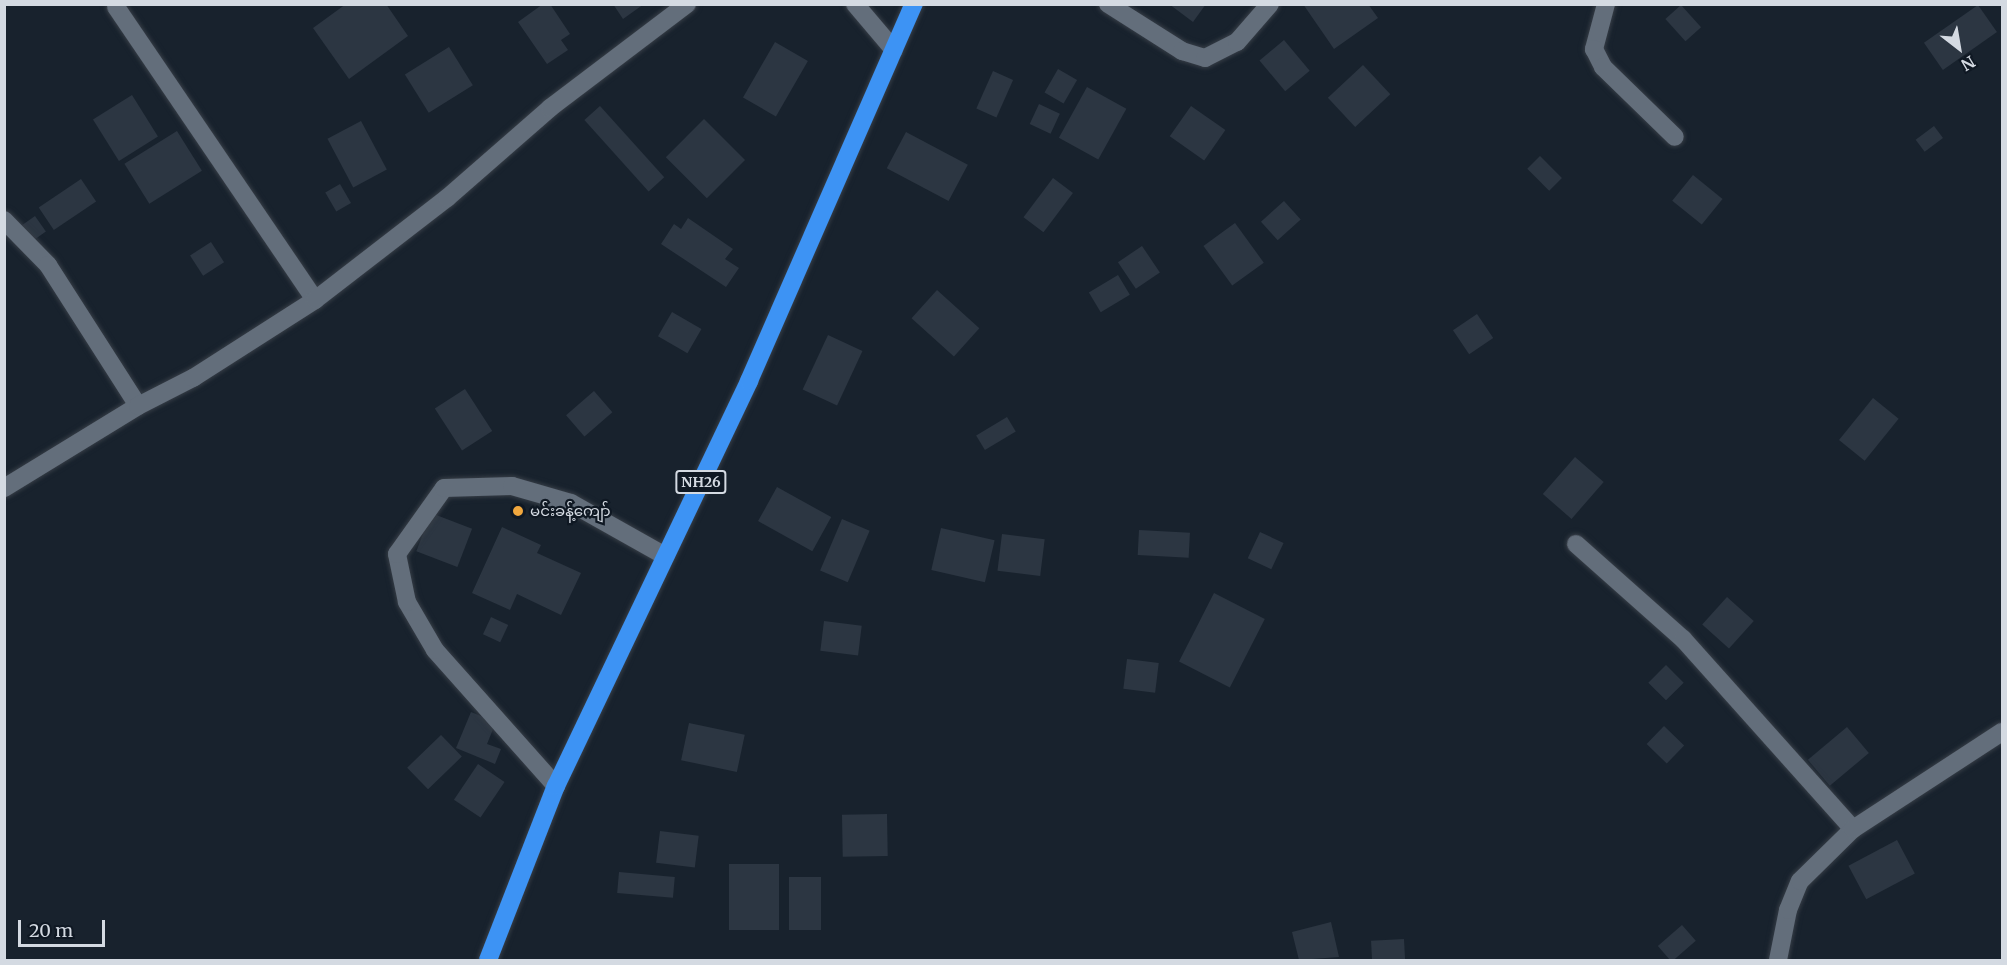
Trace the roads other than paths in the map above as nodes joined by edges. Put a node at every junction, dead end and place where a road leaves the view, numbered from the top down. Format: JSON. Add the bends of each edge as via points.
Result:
{"nodes":[{"id":1,"x":687,"y":4,"type":"edge"},
{"id":2,"x":855,"y":4,"type":"edge"},
{"id":3,"x":914,"y":4,"type":"edge"},
{"id":4,"x":1108,"y":4,"type":"edge"},
{"id":5,"x":1270,"y":4,"type":"edge"},
{"id":6,"x":1606,"y":4,"type":"edge"},
{"id":7,"x":116,"y":7,"type":"dead end"},
{"id":8,"x":894,"y":50,"type":"junction"},
{"id":9,"x":1675,"y":137,"type":"dead end"},
{"id":10,"x":4,"y":219,"type":"edge"},
{"id":11,"x":315,"y":300,"type":"junction"},
{"id":12,"x":138,"y":406,"type":"junction"},
{"id":13,"x":4,"y":488,"type":"edge"},
{"id":14,"x":1576,"y":544,"type":"dead end"},
{"id":15,"x":665,"y":556,"type":"junction"},
{"id":16,"x":2002,"y":732,"type":"edge"},
{"id":17,"x":556,"y":786,"type":"junction"},
{"id":18,"x":1852,"y":829,"type":"junction"},
{"id":19,"x":488,"y":960,"type":"edge"},
{"id":20,"x":1778,"y":960,"type":"edge"}],
"edges":[{"from":1,"to":11,"type":"street","via":[[550,108],[447,198]]},
{"from":2,"to":8,"type":"street"},
{"from":3,"to":8,"type":"highway","number":"NH26"},
{"from":4,"to":5,"type":"street","via":[[1182,51],[1205,58],[1237,42]]},
{"from":6,"to":9,"type":"street","via":[[1594,49],[1603,68]]},
{"from":7,"to":11,"type":"street"},
{"from":8,"to":15,"type":"highway","number":"NH26","via":[[749,381]]},
{"from":10,"to":12,"type":"street","via":[[48,265]]},
{"from":11,"to":12,"type":"street","via":[[193,378]]},
{"from":12,"to":13,"type":"street"},
{"from":14,"to":18,"type":"street","via":[[1683,639]]},
{"from":15,"to":17,"type":"highway","number":"NH26"},
{"from":15,"to":17,"type":"street","via":[[571,503],[512,486],[444,488],[397,554],[407,602],[435,650]]},
{"from":16,"to":18,"type":"street"},
{"from":17,"to":19,"type":"highway","number":"NH26"},
{"from":18,"to":20,"type":"street","via":[[1800,881],[1788,910]]}]}
